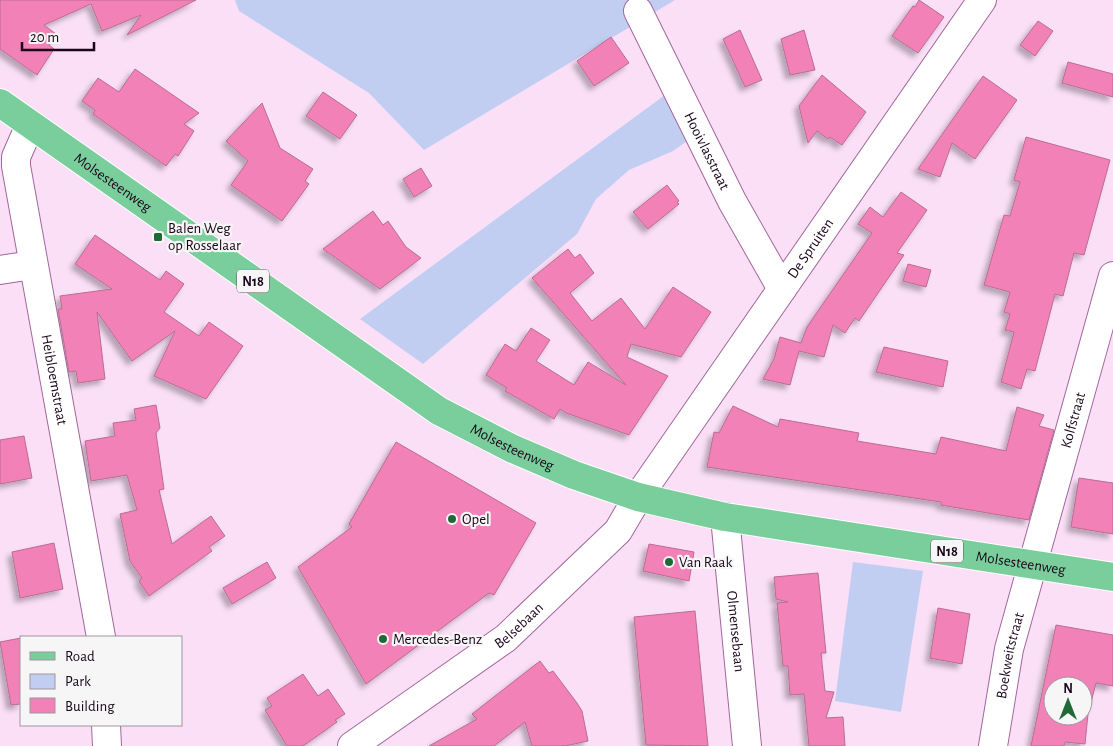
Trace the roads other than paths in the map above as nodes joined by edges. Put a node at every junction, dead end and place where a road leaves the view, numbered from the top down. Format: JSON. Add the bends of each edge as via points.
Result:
{"nodes":[{"id":1,"x":982,"y":0,"type":"edge"},
{"id":2,"x":638,"y":11,"type":"dead end"},
{"id":3,"x":0,"y":104,"type":"edge"},
{"id":4,"x":30,"y":125,"type":"junction"},
{"id":5,"x":33,"y":265,"type":"junction"},
{"id":6,"x":0,"y":270,"type":"edge"},
{"id":7,"x":1113,"y":276,"type":"edge"},
{"id":8,"x":782,"y":289,"type":"junction"},
{"id":9,"x":638,"y":496,"type":"junction"},
{"id":10,"x":725,"y":516,"type":"junction"},
{"id":11,"x":1032,"y":564,"type":"junction"},
{"id":12,"x":1113,"y":577,"type":"edge"},
{"id":13,"x":101,"y":636,"type":"edge"},
{"id":14,"x":106,"y":726,"type":"edge"},
{"id":15,"x":107,"y":746,"type":"edge"},
{"id":16,"x":352,"y":746,"type":"edge"},
{"id":17,"x":747,"y":746,"type":"edge"},
{"id":18,"x":993,"y":746,"type":"edge"}],
"edges":[{"from":1,"to":8,"type":"street","name":"De Spruiten"},
{"from":2,"to":8,"type":"street","name":"Hooivlasstraat","via":[[732,200]]},
{"from":3,"to":4,"type":"main road","name":"Molsesteenweg","number":"N18"},
{"from":4,"to":5,"type":"street","name":"Heibloemstraat","via":[[16,156],[16,166]]},
{"from":4,"to":9,"type":"main road","name":"Molsesteenweg","number":"N18","via":[[439,410],[514,449],[574,475]]},
{"from":5,"to":6,"type":"street"},
{"from":5,"to":13,"type":"street","name":"Heibloemstraat"},
{"from":7,"to":11,"type":"street","name":"Kolfstraat"},
{"from":8,"to":9,"type":"street","name":"De Spruiten"},
{"from":9,"to":10,"type":"main road","name":"Molsesteenweg","number":"N18"},
{"from":9,"to":16,"type":"street","name":"Belsebaan","via":[[618,530],[506,638]]},
{"from":10,"to":11,"type":"main road","name":"Molsesteenweg","number":"N18"},
{"from":10,"to":17,"type":"street","name":"Olmensebaan"},
{"from":11,"to":12,"type":"main road","name":"Molsesteenweg","number":"N18"},
{"from":11,"to":18,"type":"street","name":"Boekweitstraat","via":[[1010,649]]},
{"from":14,"to":15,"type":"street"}]}
